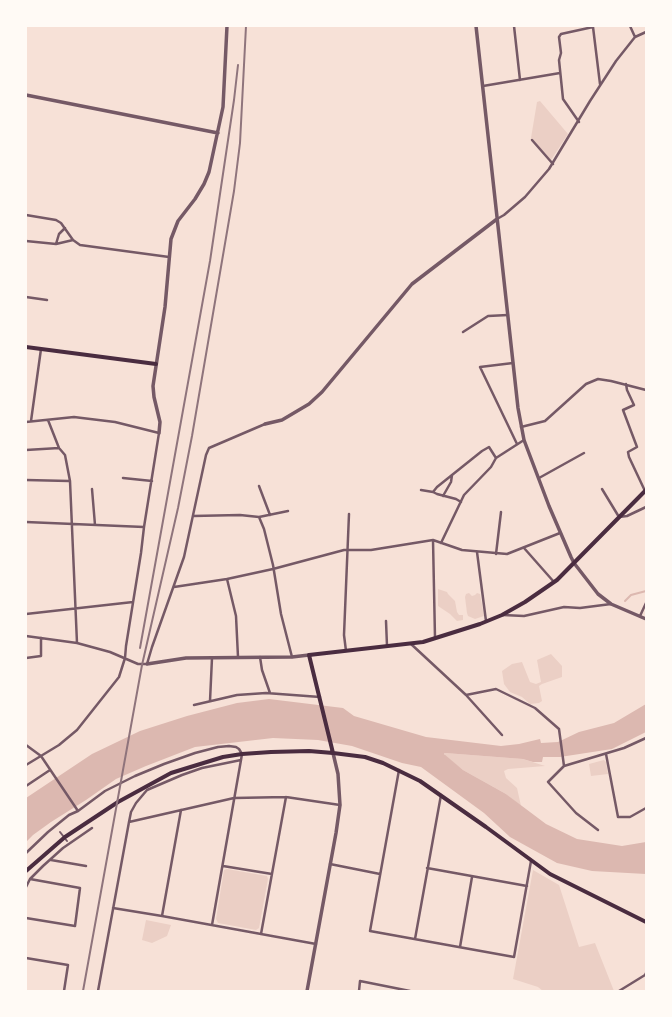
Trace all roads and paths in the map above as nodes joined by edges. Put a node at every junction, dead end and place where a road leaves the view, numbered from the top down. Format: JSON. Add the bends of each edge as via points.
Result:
{"nodes":[{"id":1,"x":227,"y":26,"type":"edge"},
{"id":2,"x":476,"y":26,"type":"edge"},
{"id":3,"x":514,"y":26,"type":"edge"},
{"id":4,"x":630,"y":26,"type":"edge"},
{"id":5,"x":646,"y":32,"type":"edge"},
{"id":6,"x":635,"y":37,"type":"junction"},
{"id":7,"x":560,"y":73,"type":"junction"},
{"id":8,"x":520,"y":80,"type":"junction"},
{"id":9,"x":600,"y":85,"type":"junction"},
{"id":10,"x":483,"y":86,"type":"junction"},
{"id":11,"x":26,"y":95,"type":"edge"},
{"id":12,"x":579,"y":122,"type":"junction"},
{"id":13,"x":218,"y":133,"type":"junction"},
{"id":14,"x":532,"y":140,"type":"dead end"},
{"id":15,"x":553,"y":164,"type":"junction"},
{"id":16,"x":26,"y":216,"type":"edge"},
{"id":17,"x":498,"y":219,"type":"junction"},
{"id":18,"x":65,"y":228,"type":"junction"},
{"id":19,"x":26,"y":240,"type":"edge"},
{"id":20,"x":73,"y":240,"type":"junction"},
{"id":21,"x":56,"y":244,"type":"junction"},
{"id":22,"x":169,"y":257,"type":"junction"},
{"id":23,"x":26,"y":297,"type":"edge"},
{"id":24,"x":47,"y":300,"type":"dead end"},
{"id":25,"x":508,"y":315,"type":"junction"},
{"id":26,"x":463,"y":332,"type":"dead end"},
{"id":27,"x":26,"y":347,"type":"edge"},
{"id":28,"x":41,"y":349,"type":"junction"},
{"id":29,"x":513,"y":363,"type":"junction"},
{"id":30,"x":156,"y":364,"type":"junction"},
{"id":31,"x":626,"y":384,"type":"junction"},
{"id":32,"x":646,"y":390,"type":"edge"},
{"id":33,"x":48,"y":420,"type":"junction"},
{"id":34,"x":26,"y":422,"type":"edge"},
{"id":35,"x":31,"y":422,"type":"junction"},
{"id":36,"x":265,"y":424,"type":"joint"},
{"id":37,"x":521,"y":427,"type":"junction"},
{"id":38,"x":159,"y":433,"type":"junction"},
{"id":39,"x":524,"y":440,"type":"junction"},
{"id":40,"x":517,"y":444,"type":"junction"},
{"id":41,"x":59,"y":448,"type":"junction"},
{"id":42,"x":26,"y":450,"type":"edge"},
{"id":43,"x":584,"y":453,"type":"dead end"},
{"id":44,"x":496,"y":458,"type":"junction"},
{"id":45,"x":452,"y":474,"type":"junction"},
{"id":46,"x":123,"y":478,"type":"dead end"},
{"id":47,"x":538,"y":478,"type":"junction"},
{"id":48,"x":26,"y":480,"type":"edge"},
{"id":49,"x":152,"y":481,"type":"junction"},
{"id":50,"x":70,"y":482,"type":"junction"},
{"id":51,"x":259,"y":486,"type":"dead end"},
{"id":52,"x":92,"y":489,"type":"dead end"},
{"id":53,"x":602,"y":489,"type":"dead end"},
{"id":54,"x":421,"y":490,"type":"dead end"},
{"id":55,"x":646,"y":491,"type":"edge"},
{"id":56,"x":434,"y":492,"type":"junction"},
{"id":57,"x":442,"y":496,"type":"junction"},
{"id":58,"x":461,"y":502,"type":"junction"},
{"id":59,"x":646,"y":508,"type":"edge"},
{"id":60,"x":288,"y":511,"type":"dead end"},
{"id":61,"x":501,"y":512,"type":"dead end"},
{"id":62,"x":350,"y":514,"type":"dead end"},
{"id":63,"x":270,"y":515,"type":"junction"},
{"id":64,"x":193,"y":516,"type":"junction"},
{"id":65,"x":619,"y":517,"type":"junction"},
{"id":66,"x":259,"y":518,"type":"junction"},
{"id":67,"x":26,"y":522,"type":"edge"},
{"id":68,"x":71,"y":523,"type":"junction"},
{"id":69,"x":95,"y":525,"type":"junction"},
{"id":70,"x":144,"y":527,"type":"junction"},
{"id":71,"x":560,"y":533,"type":"junction"},
{"id":72,"x":434,"y":540,"type":"junction"},
{"id":73,"x":441,"y":543,"type":"junction"},
{"id":74,"x":524,"y":548,"type":"junction"},
{"id":75,"x":348,"y":551,"type":"junction"},
{"id":76,"x":477,"y":552,"type":"junction"},
{"id":77,"x":496,"y":554,"type":"junction"},
{"id":78,"x":574,"y":562,"type":"junction"},
{"id":79,"x":273,"y":569,"type":"junction"},
{"id":80,"x":227,"y":579,"type":"junction"},
{"id":81,"x":554,"y":582,"type":"junction"},
{"id":82,"x":174,"y":587,"type":"junction"},
{"id":83,"x":133,"y":602,"type":"junction"},
{"id":84,"x":646,"y":603,"type":"edge"},
{"id":85,"x":611,"y":604,"type":"junction"},
{"id":86,"x":76,"y":608,"type":"junction"},
{"id":87,"x":26,"y":614,"type":"edge"},
{"id":88,"x":502,"y":615,"type":"junction"},
{"id":89,"x":640,"y":616,"type":"junction"},
{"id":90,"x":646,"y":619,"type":"edge"},
{"id":91,"x":486,"y":621,"type":"junction"},
{"id":92,"x":386,"y":622,"type":"dead end"},
{"id":93,"x":26,"y":636,"type":"edge"},
{"id":94,"x":41,"y":638,"type":"junction"},
{"id":95,"x":435,"y":638,"type":"junction"},
{"id":96,"x":77,"y":643,"type":"junction"},
{"id":97,"x":411,"y":644,"type":"junction"},
{"id":98,"x":387,"y":647,"type":"junction"},
{"id":99,"x":346,"y":651,"type":"junction"},
{"id":100,"x":309,"y":656,"type":"junction"},
{"id":101,"x":238,"y":657,"type":"junction"},
{"id":102,"x":260,"y":657,"type":"junction"},
{"id":103,"x":292,"y":657,"type":"junction"},
{"id":104,"x":26,"y":658,"type":"edge"},
{"id":105,"x":125,"y":658,"type":"junction"},
{"id":106,"x":212,"y":658,"type":"junction"},
{"id":107,"x":147,"y":664,"type":"junction"},
{"id":108,"x":270,"y":694,"type":"junction"},
{"id":109,"x":466,"y":695,"type":"junction"},
{"id":110,"x":320,"y":697,"type":"junction"},
{"id":111,"x":210,"y":701,"type":"junction"},
{"id":112,"x":194,"y":705,"type":"dead end"},
{"id":113,"x":502,"y":735,"type":"dead end"},
{"id":114,"x":646,"y":738,"type":"edge"},
{"id":115,"x":26,"y":745,"type":"edge"},
{"id":116,"x":333,"y":753,"type":"junction"},
{"id":117,"x":242,"y":754,"type":"junction"},
{"id":118,"x":606,"y":754,"type":"junction"},
{"id":119,"x":41,"y":756,"type":"junction"},
{"id":120,"x":242,"y":760,"type":"junction"},
{"id":121,"x":26,"y":765,"type":"edge"},
{"id":122,"x":564,"y":766,"type":"junction"},
{"id":123,"x":50,"y":770,"type":"junction"},
{"id":124,"x":399,"y":770,"type":"junction"},
{"id":125,"x":26,"y":786,"type":"edge"},
{"id":126,"x":441,"y":794,"type":"junction"},
{"id":127,"x":286,"y":797,"type":"junction"},
{"id":128,"x":234,"y":798,"type":"junction"},
{"id":129,"x":340,"y":805,"type":"junction"},
{"id":130,"x":646,"y":808,"type":"edge"},
{"id":131,"x":181,"y":810,"type":"junction"},
{"id":132,"x":78,"y":811,"type":"junction"},
{"id":133,"x":129,"y":822,"type":"junction"},
{"id":134,"x":92,"y":828,"type":"dead end"},
{"id":135,"x":598,"y":830,"type":"dead end"},
{"id":136,"x":60,"y":832,"type":"dead end"},
{"id":137,"x":67,"y":841,"type":"dead end"},
{"id":138,"x":26,"y":853,"type":"edge"},
{"id":139,"x":50,"y":860,"type":"junction"},
{"id":140,"x":531,"y":861,"type":"junction"},
{"id":141,"x":330,"y":864,"type":"junction"},
{"id":142,"x":86,"y":866,"type":"dead end"},
{"id":143,"x":223,"y":866,"type":"junction"},
{"id":144,"x":427,"y":868,"type":"junction"},
{"id":145,"x":26,"y":871,"type":"edge"},
{"id":146,"x":272,"y":874,"type":"junction"},
{"id":147,"x":380,"y":874,"type":"junction"},
{"id":148,"x":472,"y":877,"type":"junction"},
{"id":149,"x":30,"y":879,"type":"junction"},
{"id":150,"x":527,"y":886,"type":"junction"},
{"id":151,"x":26,"y":887,"type":"edge"},
{"id":152,"x":113,"y":908,"type":"junction"},
{"id":153,"x":162,"y":916,"type":"junction"},
{"id":154,"x":26,"y":918,"type":"edge"},
{"id":155,"x":646,"y":922,"type":"edge"},
{"id":156,"x":212,"y":925,"type":"junction"},
{"id":157,"x":261,"y":934,"type":"junction"},
{"id":158,"x":415,"y":939,"type":"junction"},
{"id":159,"x":316,"y":944,"type":"junction"},
{"id":160,"x":460,"y":947,"type":"junction"},
{"id":161,"x":26,"y":958,"type":"edge"},
{"id":162,"x":646,"y":973,"type":"edge"},
{"id":163,"x":402,"y":990,"type":"edge"},
{"id":164,"x":64,"y":991,"type":"edge"},
{"id":165,"x":98,"y":991,"type":"edge"},
{"id":166,"x":307,"y":991,"type":"edge"},
{"id":167,"x":359,"y":991,"type":"edge"},
{"id":168,"x":410,"y":991,"type":"edge"},
{"id":169,"x":618,"y":991,"type":"edge"}],
"edges":[{"from":1,"to":13,"type":"street","via":[[223,107]]},
{"from":2,"to":10,"type":"street"},
{"from":3,"to":8,"type":"street"},
{"from":4,"to":6,"type":"street"},
{"from":5,"to":6,"type":"street"},
{"from":6,"to":9,"type":"street"},
{"from":7,"to":8,"type":"street"},
{"from":7,"to":9,"type":"street","via":[[561,34],[593,27]]},
{"from":7,"to":12,"type":"street","via":[[563,99]]},
{"from":8,"to":10,"type":"street"},
{"from":9,"to":12,"type":"street"},
{"from":10,"to":17,"type":"street"},
{"from":11,"to":13,"type":"street"},
{"from":12,"to":15,"type":"street"},
{"from":13,"to":22,"type":"street","via":[[204,184],[173,230]]},
{"from":14,"to":15,"type":"street"},
{"from":15,"to":17,"type":"street","via":[[524,197]]},
{"from":16,"to":18,"type":"street","via":[[56,220]]},
{"from":17,"to":25,"type":"street"},
{"from":17,"to":36,"type":"street","via":[[412,284],[322,392],[309,404],[282,420]]},
{"from":18,"to":20,"type":"street"},
{"from":18,"to":21,"type":"street","via":[[59,234]]},
{"from":19,"to":21,"type":"street"},
{"from":20,"to":21,"type":"street"},
{"from":20,"to":22,"type":"street","via":[[80,246]]},
{"from":22,"to":30,"type":"street"},
{"from":23,"to":24,"type":"street"},
{"from":25,"to":26,"type":"street","via":[[488,316]]},
{"from":25,"to":29,"type":"street"},
{"from":27,"to":28,"type":"main road"},
{"from":28,"to":30,"type":"main road"},
{"from":28,"to":35,"type":"street"},
{"from":29,"to":37,"type":"street"},
{"from":29,"to":40,"type":"street","via":[[480,367]]},
{"from":30,"to":38,"type":"street","via":[[153,386],[160,422]]},
{"from":31,"to":32,"type":"street"},
{"from":31,"to":37,"type":"street","via":[[604,379],[592,381],[545,422]]},
{"from":31,"to":55,"type":"street","via":[[634,405],[623,410],[637,447],[628,452]]},
{"from":33,"to":35,"type":"street"},
{"from":33,"to":38,"type":"street","via":[[74,417],[115,422]]},
{"from":33,"to":41,"type":"street"},
{"from":34,"to":35,"type":"street"},
{"from":36,"to":64,"type":"street","via":[[209,448]]},
{"from":37,"to":39,"type":"street"},
{"from":38,"to":49,"type":"street"},
{"from":39,"to":40,"type":"street"},
{"from":39,"to":47,"type":"street"},
{"from":40,"to":44,"type":"street"},
{"from":41,"to":42,"type":"street"},
{"from":41,"to":50,"type":"street","via":[[65,456]]},
{"from":43,"to":47,"type":"street"},
{"from":44,"to":45,"type":"street","via":[[489,447]]},
{"from":44,"to":58,"type":"street"},
{"from":45,"to":56,"type":"street","via":[[437,486]]},
{"from":45,"to":57,"type":"street"},
{"from":46,"to":49,"type":"street"},
{"from":47,"to":71,"type":"street"},
{"from":48,"to":50,"type":"street"},
{"from":49,"to":70,"type":"street"},
{"from":50,"to":68,"type":"street"},
{"from":51,"to":63,"type":"street"},
{"from":52,"to":69,"type":"street"},
{"from":53,"to":65,"type":"street"},
{"from":54,"to":56,"type":"street"},
{"from":55,"to":65,"type":"main road"},
{"from":56,"to":57,"type":"street"},
{"from":57,"to":58,"type":"street"},
{"from":58,"to":73,"type":"street"},
{"from":59,"to":65,"type":"street"},
{"from":60,"to":63,"type":"street"},
{"from":61,"to":77,"type":"street"},
{"from":62,"to":75,"type":"street"},
{"from":63,"to":66,"type":"street"},
{"from":64,"to":66,"type":"street","via":[[240,514]]},
{"from":64,"to":82,"type":"street"},
{"from":65,"to":78,"type":"main road"},
{"from":66,"to":79,"type":"street"},
{"from":67,"to":68,"type":"street"},
{"from":68,"to":69,"type":"street"},
{"from":68,"to":86,"type":"street"},
{"from":69,"to":70,"type":"street"},
{"from":70,"to":83,"type":"street"},
{"from":71,"to":74,"type":"street"},
{"from":71,"to":78,"type":"street"},
{"from":72,"to":73,"type":"street"},
{"from":72,"to":75,"type":"street"},
{"from":72,"to":95,"type":"street"},
{"from":73,"to":76,"type":"street"},
{"from":74,"to":77,"type":"street","via":[[506,554]]},
{"from":74,"to":81,"type":"street"},
{"from":75,"to":79,"type":"street","via":[[330,553]]},
{"from":75,"to":99,"type":"street","via":[[344,635]]},
{"from":76,"to":77,"type":"street"},
{"from":76,"to":91,"type":"street"},
{"from":78,"to":81,"type":"main road"},
{"from":78,"to":85,"type":"street","via":[[598,594]]},
{"from":79,"to":80,"type":"street"},
{"from":79,"to":103,"type":"street"},
{"from":80,"to":82,"type":"street"},
{"from":80,"to":101,"type":"street","via":[[236,616]]},
{"from":81,"to":88,"type":"main road"},
{"from":82,"to":107,"type":"street"},
{"from":83,"to":86,"type":"street"},
{"from":83,"to":105,"type":"street"},
{"from":84,"to":89,"type":"street"},
{"from":85,"to":88,"type":"street","via":[[580,608],[564,607],[524,616]]},
{"from":85,"to":89,"type":"street"},
{"from":86,"to":87,"type":"street"},
{"from":86,"to":96,"type":"street"},
{"from":88,"to":91,"type":"main road"},
{"from":89,"to":90,"type":"street"},
{"from":91,"to":95,"type":"main road"},
{"from":92,"to":98,"type":"street"},
{"from":93,"to":94,"type":"street"},
{"from":94,"to":96,"type":"street"},
{"from":94,"to":104,"type":"street","via":[[41,656]]},
{"from":95,"to":97,"type":"main road"},
{"from":96,"to":105,"type":"street"},
{"from":97,"to":98,"type":"main road"},
{"from":97,"to":109,"type":"street"},
{"from":98,"to":99,"type":"main road"},
{"from":99,"to":100,"type":"main road"},
{"from":100,"to":103,"type":"street"},
{"from":100,"to":110,"type":"main road"},
{"from":101,"to":102,"type":"street"},
{"from":101,"to":106,"type":"street"},
{"from":102,"to":103,"type":"street"},
{"from":102,"to":108,"type":"street"},
{"from":105,"to":107,"type":"street","via":[[138,664]]},
{"from":105,"to":119,"type":"street","via":[[119,677],[81,726],[70,737]]},
{"from":106,"to":107,"type":"street","via":[[186,658]]},
{"from":106,"to":111,"type":"street"},
{"from":108,"to":110,"type":"street"},
{"from":108,"to":111,"type":"street","via":[[237,695]]},
{"from":109,"to":113,"type":"street"},
{"from":109,"to":122,"type":"street","via":[[496,689],[535,708],[559,729]]},
{"from":110,"to":116,"type":"main road"},
{"from":111,"to":112,"type":"street"},
{"from":114,"to":118,"type":"street"},
{"from":115,"to":119,"type":"street"},
{"from":116,"to":117,"type":"main road"},
{"from":116,"to":124,"type":"main road","via":[[365,757]]},
{"from":116,"to":129,"type":"street","via":[[338,774]]},
{"from":117,"to":120,"type":"street"},
{"from":117,"to":132,"type":"street","via":[[236,747],[229,746],[196,753],[164,764],[105,791]]},
{"from":117,"to":145,"type":"main road","via":[[223,757],[171,773],[149,784],[65,837]]},
{"from":118,"to":122,"type":"street"},
{"from":118,"to":130,"type":"street","via":[[618,817],[630,817]]},
{"from":119,"to":121,"type":"street"},
{"from":119,"to":123,"type":"street"},
{"from":120,"to":128,"type":"street"},
{"from":120,"to":133,"type":"street","via":[[182,774],[147,790],[136,803]]},
{"from":122,"to":135,"type":"street","via":[[548,782],[576,814]]},
{"from":123,"to":125,"type":"street"},
{"from":123,"to":132,"type":"street"},
{"from":124,"to":126,"type":"main road"},
{"from":124,"to":147,"type":"street"},
{"from":126,"to":140,"type":"main road"},
{"from":126,"to":144,"type":"street"},
{"from":127,"to":128,"type":"street"},
{"from":127,"to":129,"type":"street"},
{"from":127,"to":146,"type":"street"},
{"from":128,"to":131,"type":"street"},
{"from":128,"to":143,"type":"street"},
{"from":129,"to":141,"type":"street"},
{"from":131,"to":133,"type":"street"},
{"from":131,"to":153,"type":"street"},
{"from":132,"to":138,"type":"street","via":[[69,815]]},
{"from":133,"to":152,"type":"street"},
{"from":134,"to":139,"type":"street"},
{"from":136,"to":137,"type":"street"},
{"from":139,"to":142,"type":"street"},
{"from":139,"to":149,"type":"street"},
{"from":140,"to":150,"type":"street"},
{"from":140,"to":155,"type":"main road","via":[[562,880]]},
{"from":141,"to":147,"type":"street"},
{"from":141,"to":159,"type":"street"},
{"from":143,"to":146,"type":"street"},
{"from":143,"to":156,"type":"street"},
{"from":144,"to":148,"type":"street"},
{"from":144,"to":158,"type":"street"},
{"from":146,"to":157,"type":"street"},
{"from":147,"to":158,"type":"street","via":[[370,931]]},
{"from":148,"to":150,"type":"street"},
{"from":148,"to":160,"type":"street"},
{"from":149,"to":151,"type":"street"},
{"from":149,"to":154,"type":"street","via":[[80,888],[75,926]]},
{"from":150,"to":160,"type":"street","via":[[514,957]]},
{"from":152,"to":153,"type":"street"},
{"from":152,"to":165,"type":"street"},
{"from":153,"to":156,"type":"street"},
{"from":156,"to":157,"type":"street"},
{"from":157,"to":159,"type":"street"},
{"from":158,"to":160,"type":"street"},
{"from":159,"to":166,"type":"street"},
{"from":161,"to":164,"type":"street","via":[[68,965]]},
{"from":162,"to":169,"type":"street"},
{"from":163,"to":167,"type":"street","via":[[360,981]]},
{"from":163,"to":168,"type":"street"}]}
